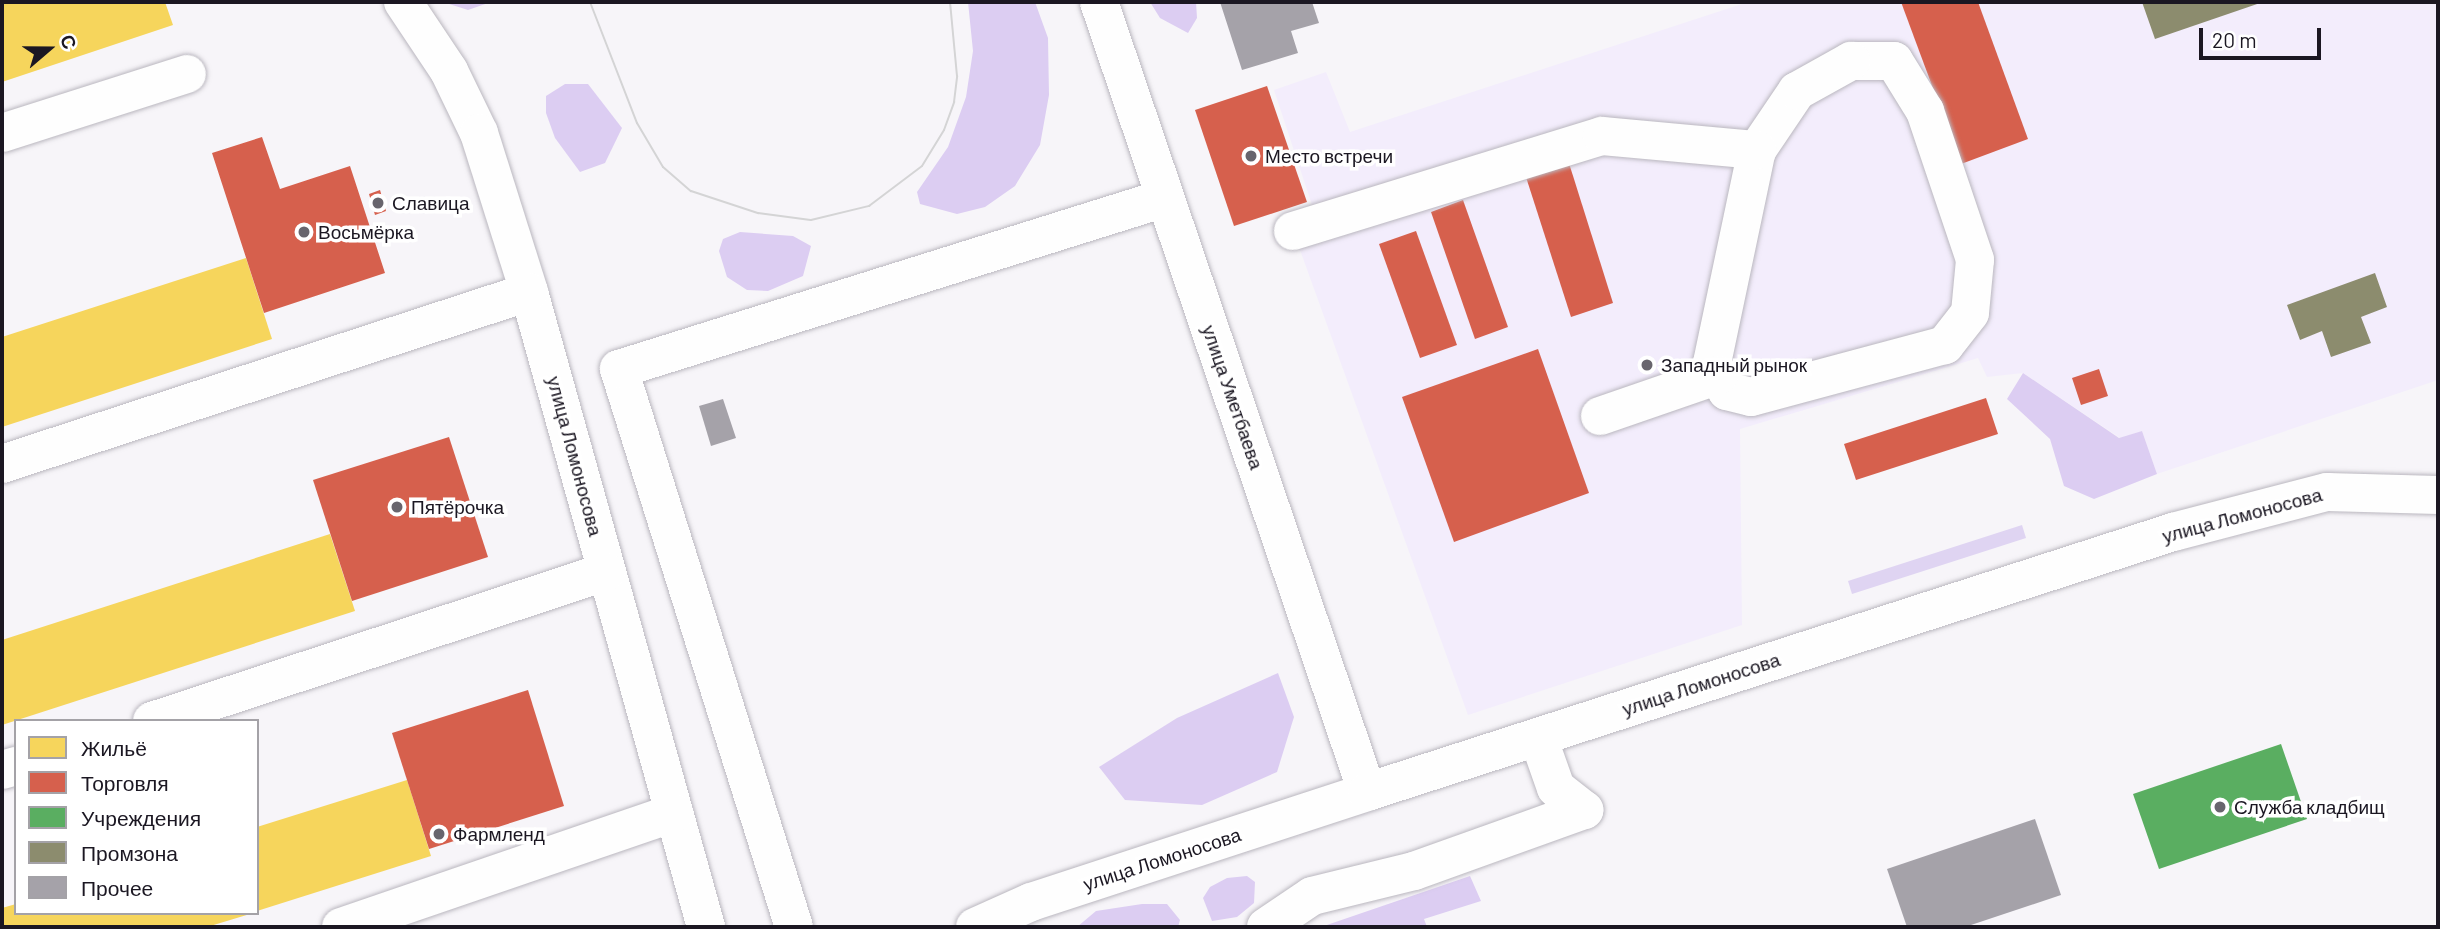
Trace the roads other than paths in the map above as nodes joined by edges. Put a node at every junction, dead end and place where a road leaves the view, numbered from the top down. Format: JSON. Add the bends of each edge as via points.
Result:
{"nodes":[{"id":1,"x":403,"y":2,"type":"edge"},
{"id":2,"x":1099,"y":2,"type":"edge"},
{"id":3,"x":187,"y":74,"type":"dead end"},
{"id":4,"x":2,"y":133,"type":"edge"},
{"id":5,"x":1757,"y":150,"type":"junction"},
{"id":6,"x":1165,"y":198,"type":"junction"},
{"id":7,"x":1293,"y":231,"type":"dead end"},
{"id":8,"x":529,"y":292,"type":"junction"},
{"id":9,"x":1719,"y":375,"type":"junction"},
{"id":10,"x":1600,"y":416,"type":"dead end"},
{"id":11,"x":2,"y":464,"type":"edge"},
{"id":12,"x":2438,"y":495,"type":"edge"},
{"id":13,"x":606,"y":572,"type":"junction"},
{"id":14,"x":158,"y":719,"type":"edge"},
{"id":15,"x":1538,"y":737,"type":"junction"},
{"id":16,"x":1367,"y":792,"type":"junction"},
{"id":17,"x":674,"y":813,"type":"junction"},
{"id":18,"x":341,"y":927,"type":"edge"},
{"id":19,"x":706,"y":927,"type":"edge"},
{"id":20,"x":794,"y":927,"type":"edge"},
{"id":21,"x":975,"y":927,"type":"edge"},
{"id":22,"x":1266,"y":927,"type":"edge"}],
"edges":[{"from":1,"to":8,"type":"main road","name":"улица Ломоносова","via":[[449,71],[479,133]]},
{"from":2,"to":6,"type":"main road","name":"улица Уметбаева"},
{"from":3,"to":4,"type":"main road"},
{"from":5,"to":7,"type":"main road","via":[[1602,136]]},
{"from":5,"to":9,"type":"main road","via":[[1712,363]]},
{"from":5,"to":9,"type":"main road","via":[[1797,91],[1851,61],[1894,61],[1925,111],[1975,260],[1970,313],[1945,345],[1751,397],[1727,391]]},
{"from":6,"to":16,"type":"main road","name":"улица Уметбаева"},
{"from":6,"to":20,"type":"main road","via":[[618,369]]},
{"from":8,"to":11,"type":"main road"},
{"from":8,"to":13,"type":"main road","name":"улица Ломоносова"},
{"from":9,"to":10,"type":"main road"},
{"from":12,"to":15,"type":"main road","name":"улица Ломоносова","via":[[2326,492],[2173,531]]},
{"from":13,"to":14,"type":"main road"},
{"from":13,"to":17,"type":"main road","name":"улица Ломоносова"},
{"from":15,"to":16,"type":"main road","name":"улица Ломоносова"},
{"from":15,"to":22,"type":"main road","via":[[1556,788],[1584,810],[1414,870],[1312,896]]},
{"from":16,"to":21,"type":"main road","name":"улица Ломоносова","via":[[1031,902]]},
{"from":17,"to":18,"type":"main road"},
{"from":17,"to":19,"type":"main road","name":"улица Ломоносова"}]}
